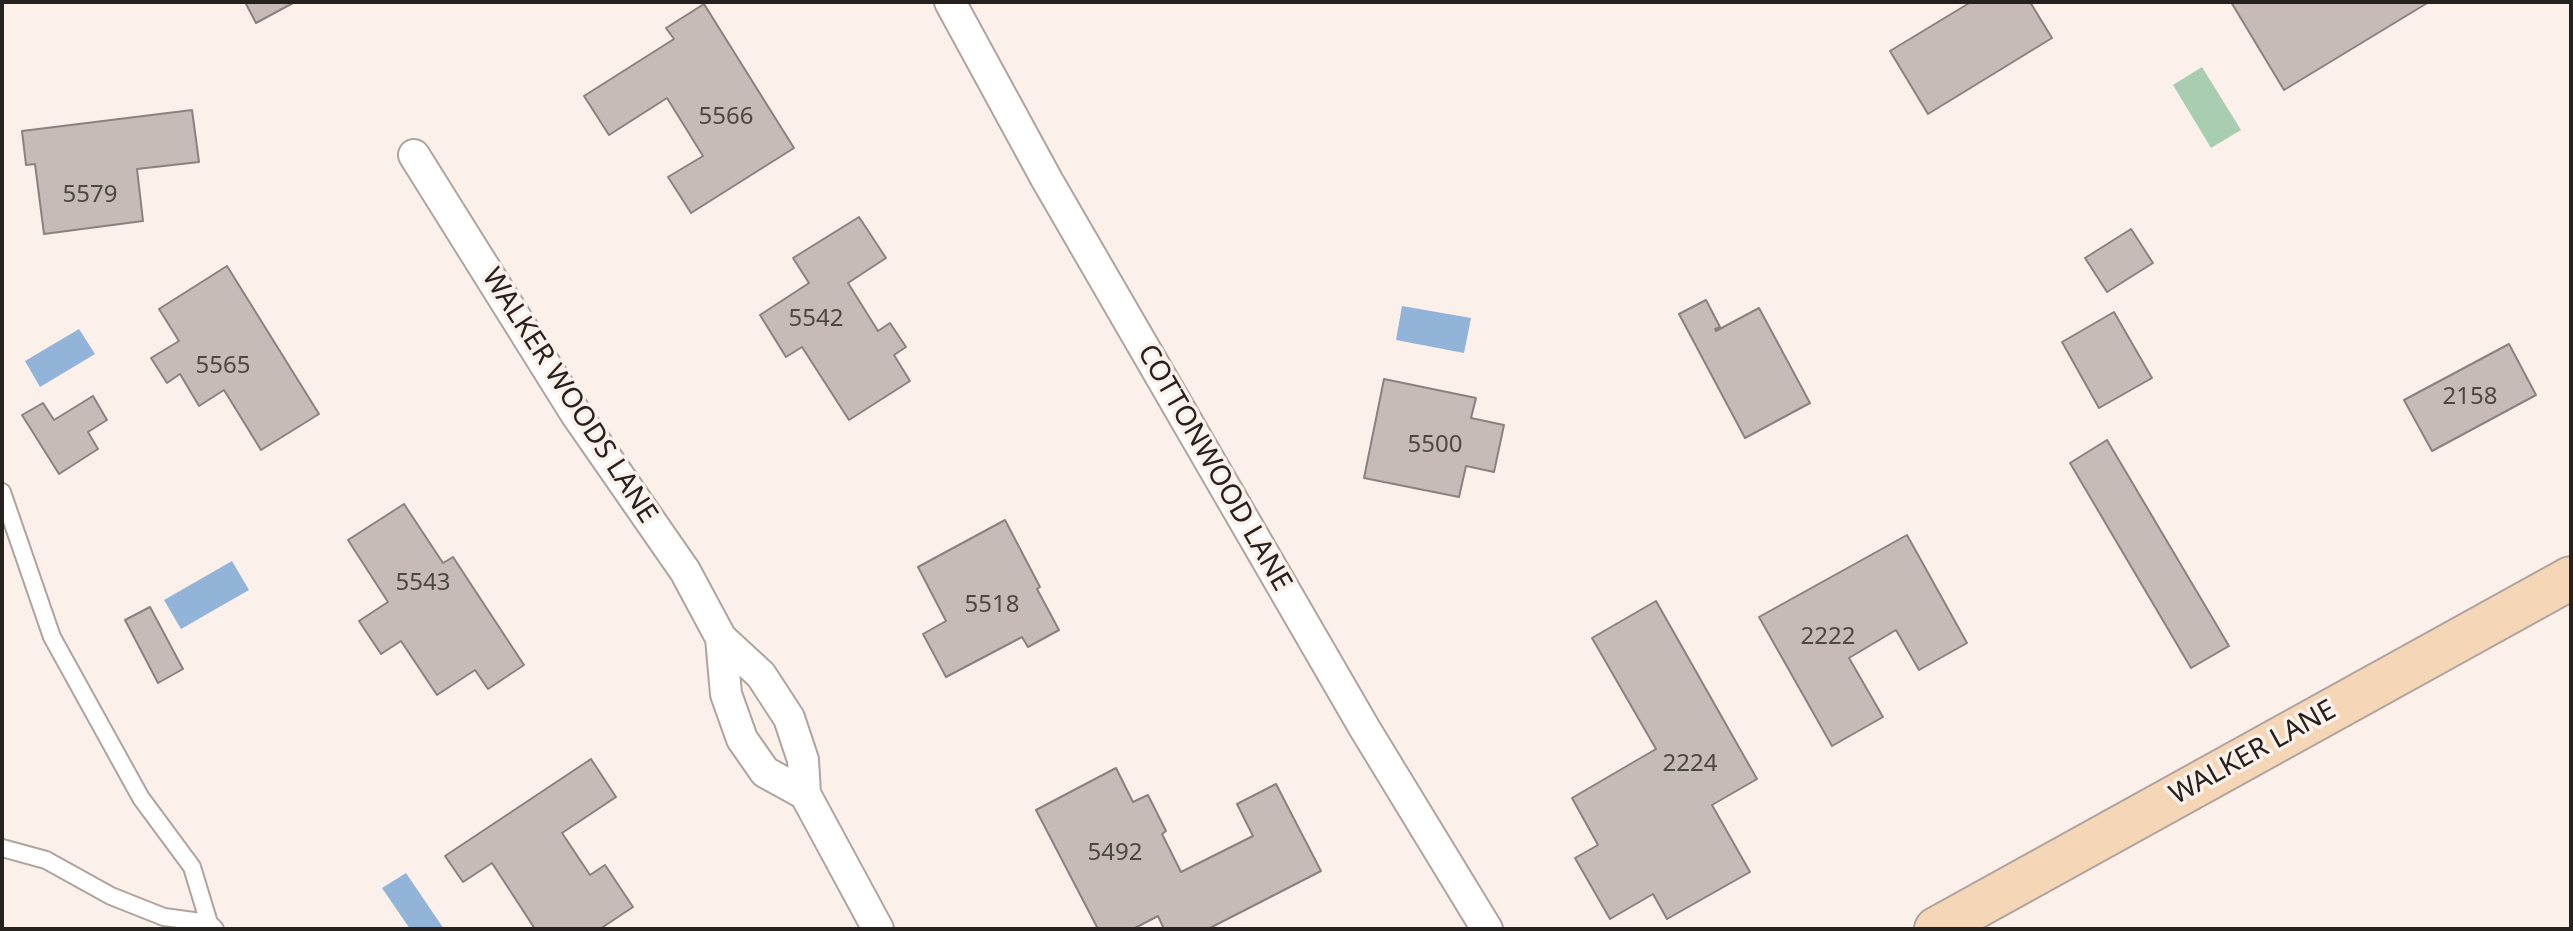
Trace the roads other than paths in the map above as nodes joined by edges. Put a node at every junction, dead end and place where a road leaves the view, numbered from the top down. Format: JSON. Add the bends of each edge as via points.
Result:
{"nodes":[{"id":1,"x":950,"y":2,"type":"edge"},
{"id":2,"x":414,"y":155,"type":"dead end"},
{"id":3,"x":2,"y":492,"type":"edge"},
{"id":4,"x":2571,"y":578,"type":"edge"},
{"id":5,"x":721,"y":638,"type":"junction"},
{"id":6,"x":805,"y":794,"type":"junction"},
{"id":7,"x":2,"y":848,"type":"edge"},
{"id":8,"x":212,"y":926,"type":"edge"},
{"id":9,"x":878,"y":929,"type":"edge"},
{"id":10,"x":1487,"y":929,"type":"edge"},
{"id":11,"x":1936,"y":929,"type":"edge"}],
"edges":[{"from":1,"to":10,"type":"street","name":"COTTONWOOD LANE","via":[[1301,619]]},
{"from":2,"to":5,"type":"street","name":"WALKER WOODS LANE","via":[[576,414],[685,571]]},
{"from":3,"to":8,"type":"lane","via":[[52,637],[141,798],[192,867]]},
{"from":4,"to":11,"type":"street","name":"WALKER LANE"},
{"from":5,"to":6,"type":"street","name":"WALKER WOODS LANE","via":[[761,675],[789,718],[803,760]]},
{"from":5,"to":6,"type":"street","name":"WALKER WOODS LANE","via":[[726,694],[742,739],[765,772]]},
{"from":6,"to":9,"type":"street","name":"WALKER WOODS LANE"},
{"from":7,"to":8,"type":"lane","via":[[46,860],[111,896],[164,917]]}]}
